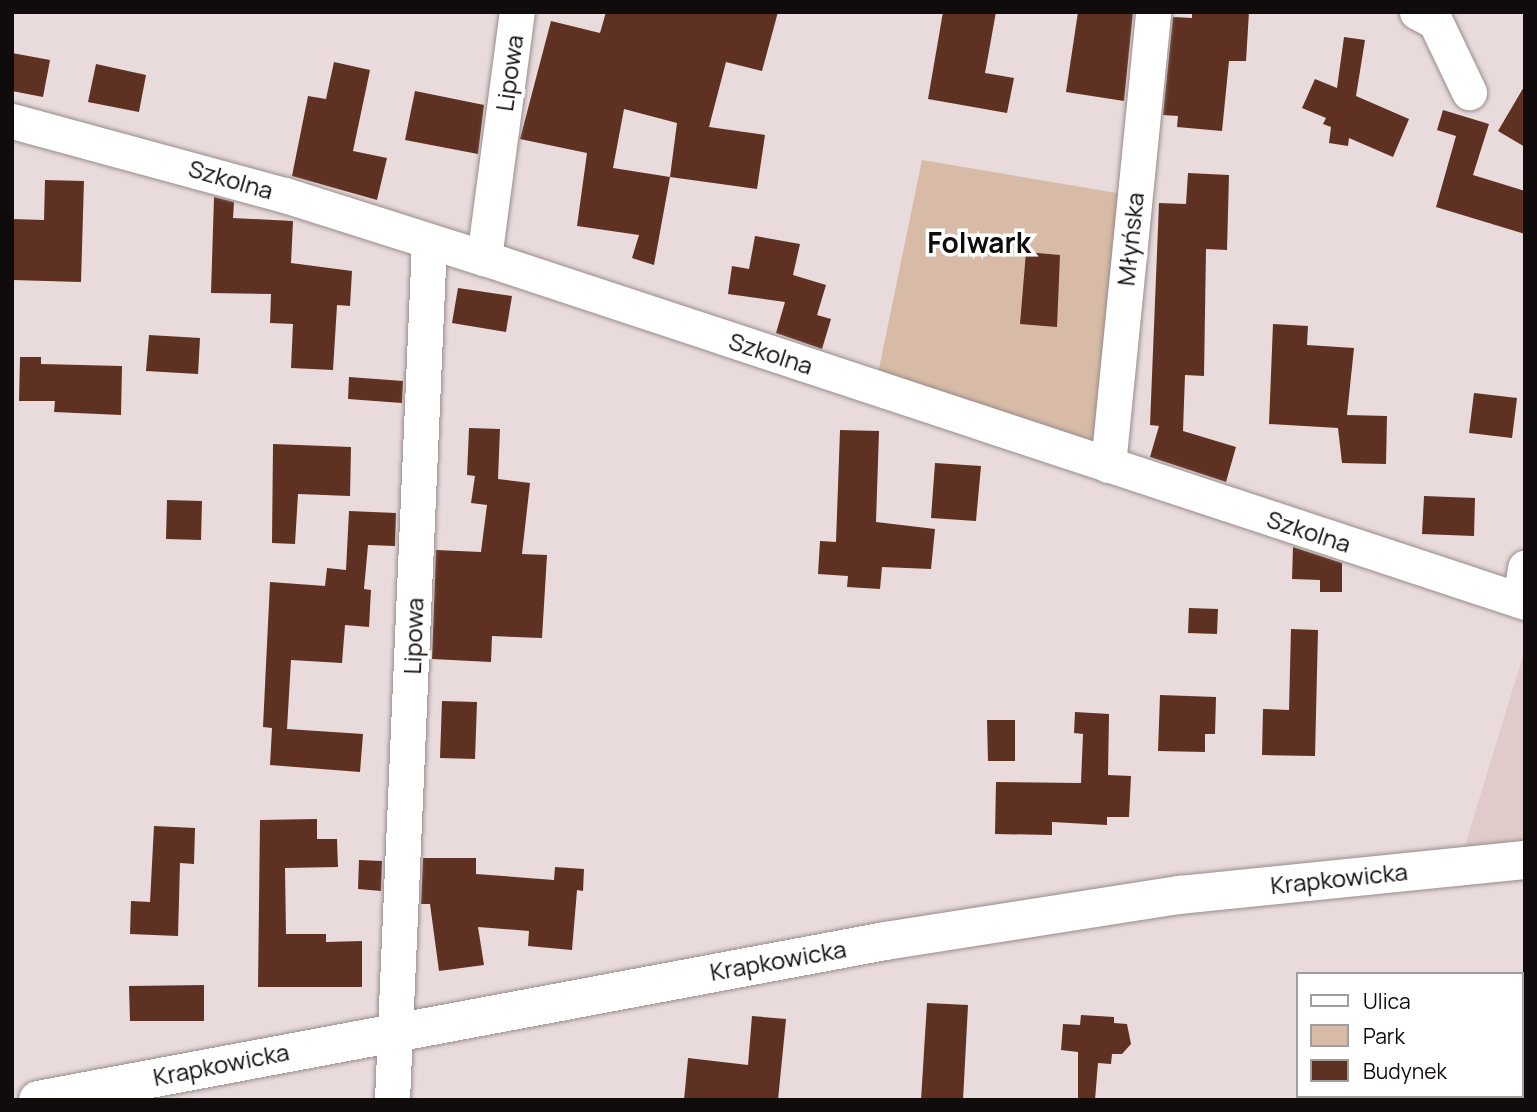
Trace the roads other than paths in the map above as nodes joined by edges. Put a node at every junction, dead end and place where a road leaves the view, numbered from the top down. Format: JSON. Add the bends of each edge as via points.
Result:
{"nodes":[{"id":1,"x":517,"y":12,"type":"edge"},
{"id":2,"x":1153,"y":12,"type":"edge"},
{"id":3,"x":1417,"y":12,"type":"edge"},
{"id":4,"x":1469,"y":92,"type":"dead end"},
{"id":5,"x":12,"y":121,"type":"edge"},
{"id":6,"x":429,"y":242,"type":"junction"},
{"id":7,"x":484,"y":258,"type":"junction"},
{"id":8,"x":1108,"y":465,"type":"junction"},
{"id":9,"x":1523,"y":590,"type":"edge"},
{"id":10,"x":1525,"y":860,"type":"edge"},
{"id":11,"x":397,"y":1031,"type":"junction"},
{"id":12,"x":38,"y":1100,"type":"edge"},
{"id":13,"x":392,"y":1100,"type":"edge"}],
"edges":[{"from":1,"to":7,"type":"street","name":"Lipowa"},
{"from":2,"to":8,"type":"street","name":"Młyńska"},
{"from":3,"to":4,"type":"street","via":[[1435,21]]},
{"from":5,"to":6,"type":"street","name":"Szkolna","via":[[285,195]]},
{"from":6,"to":7,"type":"street","name":"Szkolna"},
{"from":6,"to":11,"type":"street","name":"Lipowa"},
{"from":7,"to":8,"type":"street","name":"Szkolna"},
{"from":8,"to":9,"type":"street","name":"Szkolna"},
{"from":10,"to":11,"type":"main road","name":"Krapkowicka","via":[[1241,888],[1049,914]]},
{"from":11,"to":12,"type":"main road","name":"Krapkowicka"},
{"from":11,"to":13,"type":"street","name":"Lipowa"}]}
